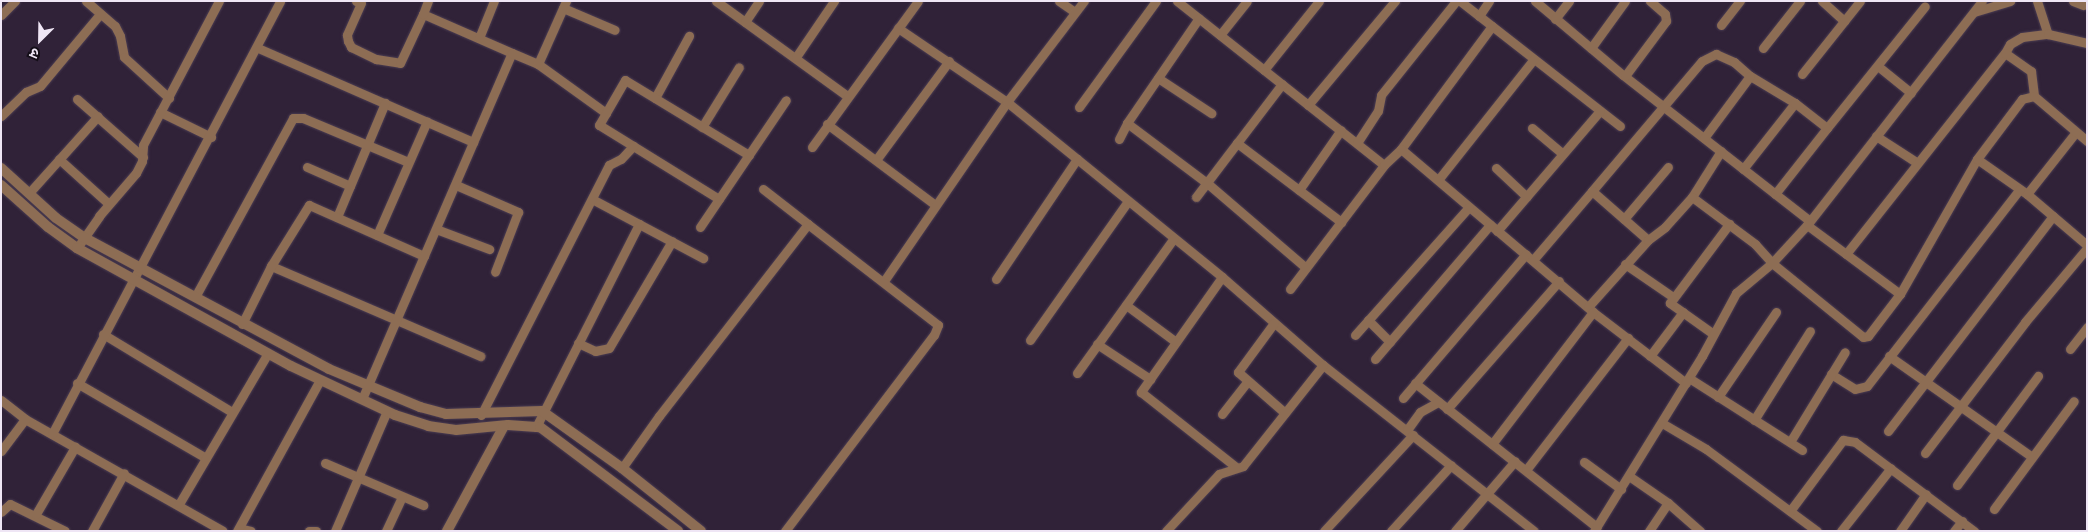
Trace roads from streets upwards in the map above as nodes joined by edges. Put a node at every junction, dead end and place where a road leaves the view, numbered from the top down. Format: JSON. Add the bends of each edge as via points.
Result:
{"nodes":[{"id":1,"x":15,"y":1,"type":"edge"},
{"id":2,"x":86,"y":1,"type":"edge"},
{"id":3,"x":219,"y":1,"type":"edge"},
{"id":4,"x":280,"y":1,"type":"edge"},
{"id":5,"x":428,"y":1,"type":"edge"},
{"id":6,"x":494,"y":1,"type":"edge"},
{"id":7,"x":716,"y":1,"type":"edge"},
{"id":8,"x":759,"y":1,"type":"edge"},
{"id":9,"x":834,"y":1,"type":"edge"},
{"id":10,"x":918,"y":1,"type":"edge"},
{"id":11,"x":1059,"y":1,"type":"edge"},
{"id":12,"x":1084,"y":1,"type":"edge"},
{"id":13,"x":1156,"y":1,"type":"edge"},
{"id":14,"x":1247,"y":1,"type":"edge"},
{"id":15,"x":1318,"y":1,"type":"edge"},
{"id":16,"x":1395,"y":1,"type":"edge"},
{"id":17,"x":1456,"y":1,"type":"edge"},
{"id":18,"x":1460,"y":1,"type":"edge"},
{"id":19,"x":1489,"y":1,"type":"edge"},
{"id":20,"x":1535,"y":1,"type":"edge"},
{"id":21,"x":1569,"y":1,"type":"edge"},
{"id":22,"x":1625,"y":1,"type":"edge"},
{"id":23,"x":1650,"y":1,"type":"edge"},
{"id":24,"x":1740,"y":1,"type":"edge"},
{"id":25,"x":1800,"y":1,"type":"edge"},
{"id":26,"x":1822,"y":1,"type":"edge"},
{"id":27,"x":1860,"y":1,"type":"edge"},
{"id":28,"x":1982,"y":1,"type":"edge"},
{"id":29,"x":2010,"y":1,"type":"edge"},
{"id":30,"x":2037,"y":1,"type":"edge"},
{"id":31,"x":2072,"y":1,"type":"edge"},
{"id":32,"x":360,"y":2,"type":"edge"},
{"id":33,"x":1180,"y":2,"type":"edge"},
{"id":34,"x":565,"y":4,"type":"edge"},
{"id":35,"x":2083,"y":5,"type":"edge"},
{"id":36,"x":1925,"y":6,"type":"dead end"},
{"id":37,"x":1075,"y":12,"type":"junction"},
{"id":38,"x":1973,"y":12,"type":"junction"},
{"id":39,"x":100,"y":14,"type":"junction"},
{"id":40,"x":422,"y":14,"type":"junction"},
{"id":41,"x":1,"y":16,"type":"edge"},
{"id":42,"x":1479,"y":16,"type":"junction"},
{"id":43,"x":1199,"y":18,"type":"junction"},
{"id":44,"x":1555,"y":19,"type":"junction"},
{"id":45,"x":1844,"y":21,"type":"junction"},
{"id":46,"x":745,"y":22,"type":"junction"},
{"id":47,"x":1721,"y":25,"type":"dead end"},
{"id":48,"x":1492,"y":26,"type":"junction"},
{"id":49,"x":898,"y":28,"type":"junction"},
{"id":50,"x":615,"y":30,"type":"dead end"},
{"id":51,"x":2048,"y":34,"type":"junction"},
{"id":52,"x":1220,"y":35,"type":"junction"},
{"id":53,"x":689,"y":36,"type":"dead end"},
{"id":54,"x":479,"y":38,"type":"junction"},
{"id":55,"x":2087,"y":43,"type":"edge"},
{"id":56,"x":258,"y":48,"type":"junction"},
{"id":57,"x":1591,"y":48,"type":"junction"},
{"id":58,"x":1763,"y":48,"type":"dead end"},
{"id":59,"x":512,"y":53,"type":"junction"},
{"id":60,"x":2005,"y":53,"type":"junction"},
{"id":61,"x":796,"y":57,"type":"junction"},
{"id":62,"x":1534,"y":59,"type":"junction"},
{"id":63,"x":949,"y":61,"type":"junction"},
{"id":64,"x":538,"y":64,"type":"junction"},
{"id":65,"x":739,"y":66,"type":"dead end"},
{"id":66,"x":1879,"y":67,"type":"junction"},
{"id":67,"x":1264,"y":70,"type":"junction"},
{"id":68,"x":1802,"y":74,"type":"dead end"},
{"id":69,"x":1625,"y":76,"type":"junction"},
{"id":70,"x":1750,"y":76,"type":"junction"},
{"id":71,"x":1158,"y":78,"type":"junction"},
{"id":72,"x":1282,"y":84,"type":"junction"},
{"id":73,"x":1911,"y":93,"type":"junction"},
{"id":74,"x":847,"y":96,"type":"junction"},
{"id":75,"x":2034,"y":96,"type":"junction"},
{"id":76,"x":169,"y":98,"type":"junction"},
{"id":77,"x":655,"y":98,"type":"junction"},
{"id":78,"x":77,"y":99,"type":"dead end"},
{"id":79,"x":786,"y":100,"type":"dead end"},
{"id":80,"x":1007,"y":102,"type":"junction"},
{"id":81,"x":1795,"y":103,"type":"junction"},
{"id":82,"x":385,"y":104,"type":"junction"},
{"id":83,"x":1308,"y":105,"type":"junction"},
{"id":84,"x":1079,"y":107,"type":"dead end"},
{"id":85,"x":1665,"y":108,"type":"junction"},
{"id":86,"x":1600,"y":111,"type":"junction"},
{"id":87,"x":160,"y":112,"type":"junction"},
{"id":88,"x":606,"y":113,"type":"junction"},
{"id":89,"x":1211,"y":114,"type":"dead end"},
{"id":90,"x":1,"y":116,"type":"edge"},
{"id":91,"x":98,"y":116,"type":"junction"},
{"id":92,"x":427,"y":122,"type":"junction"},
{"id":93,"x":827,"y":124,"type":"junction"},
{"id":94,"x":1127,"y":124,"type":"junction"},
{"id":95,"x":1620,"y":126,"type":"dead end"},
{"id":96,"x":702,"y":127,"type":"junction"},
{"id":97,"x":1532,"y":128,"type":"dead end"},
{"id":98,"x":1827,"y":128,"type":"junction"},
{"id":99,"x":1341,"y":130,"type":"junction"},
{"id":100,"x":2076,"y":132,"type":"junction"},
{"id":101,"x":1876,"y":136,"type":"junction"},
{"id":102,"x":211,"y":137,"type":"junction"},
{"id":103,"x":1704,"y":138,"type":"junction"},
{"id":104,"x":1119,"y":139,"type":"dead end"},
{"id":105,"x":2087,"y":141,"type":"edge"},
{"id":106,"x":473,"y":142,"type":"junction"},
{"id":107,"x":1237,"y":143,"type":"junction"},
{"id":108,"x":1357,"y":143,"type":"junction"},
{"id":109,"x":367,"y":146,"type":"junction"},
{"id":110,"x":633,"y":146,"type":"junction"},
{"id":111,"x":812,"y":147,"type":"dead end"},
{"id":112,"x":1401,"y":149,"type":"junction"},
{"id":113,"x":1721,"y":151,"type":"junction"},
{"id":114,"x":1563,"y":154,"type":"junction"},
{"id":115,"x":749,"y":155,"type":"junction"},
{"id":116,"x":142,"y":157,"type":"junction"},
{"id":117,"x":59,"y":159,"type":"junction"},
{"id":118,"x":1077,"y":159,"type":"junction"},
{"id":119,"x":1978,"y":159,"type":"junction"},
{"id":120,"x":876,"y":160,"type":"junction"},
{"id":121,"x":408,"y":162,"type":"junction"},
{"id":122,"x":1916,"y":162,"type":"junction"},
{"id":123,"x":1384,"y":165,"type":"junction"},
{"id":124,"x":1668,"y":167,"type":"dead end"},
{"id":125,"x":1,"y":168,"type":"edge"},
{"id":126,"x":307,"y":168,"type":"dead end"},
{"id":127,"x":1496,"y":168,"type":"dead end"},
{"id":128,"x":1743,"y":168,"type":"junction"},
{"id":129,"x":1438,"y":180,"type":"junction"},
{"id":130,"x":1207,"y":183,"type":"junction"},
{"id":131,"x":1,"y":185,"type":"edge"},
{"id":132,"x":456,"y":185,"type":"junction"},
{"id":133,"x":350,"y":186,"type":"junction"},
{"id":134,"x":763,"y":189,"type":"dead end"},
{"id":135,"x":1299,"y":190,"type":"junction"},
{"id":136,"x":1592,"y":190,"type":"junction"},
{"id":137,"x":2023,"y":192,"type":"junction"},
{"id":138,"x":29,"y":193,"type":"junction"},
{"id":139,"x":1775,"y":194,"type":"junction"},
{"id":140,"x":1196,"y":197,"type":"dead end"},
{"id":141,"x":1527,"y":197,"type":"junction"},
{"id":142,"x":1692,"y":197,"type":"junction"},
{"id":143,"x":592,"y":199,"type":"junction"},
{"id":144,"x":719,"y":199,"type":"junction"},
{"id":145,"x":1128,"y":201,"type":"junction"},
{"id":146,"x":109,"y":204,"type":"junction"},
{"id":147,"x":934,"y":204,"type":"junction"},
{"id":148,"x":1469,"y":207,"type":"junction"},
{"id":149,"x":2053,"y":216,"type":"junction"},
{"id":150,"x":337,"y":217,"type":"junction"},
{"id":151,"x":1624,"y":219,"type":"junction"},
{"id":152,"x":1340,"y":222,"type":"junction"},
{"id":153,"x":1808,"y":223,"type":"junction"},
{"id":154,"x":640,"y":224,"type":"junction"},
{"id":155,"x":808,"y":224,"type":"junction"},
{"id":156,"x":1729,"y":224,"type":"junction"},
{"id":157,"x":700,"y":227,"type":"dead end"},
{"id":158,"x":1494,"y":228,"type":"junction"},
{"id":159,"x":436,"y":229,"type":"junction"},
{"id":160,"x":2087,"y":231,"type":"edge"},
{"id":161,"x":377,"y":235,"type":"junction"},
{"id":162,"x":83,"y":237,"type":"junction"},
{"id":163,"x":1174,"y":238,"type":"junction"},
{"id":164,"x":1648,"y":240,"type":"junction"},
{"id":165,"x":672,"y":241,"type":"junction"},
{"id":166,"x":2084,"y":244,"type":"edge"},
{"id":167,"x":77,"y":248,"type":"junction"},
{"id":168,"x":489,"y":250,"type":"dead end"},
{"id":169,"x":1526,"y":254,"type":"junction"},
{"id":170,"x":1846,"y":254,"type":"junction"},
{"id":171,"x":424,"y":256,"type":"junction"},
{"id":172,"x":703,"y":258,"type":"dead end"},
{"id":173,"x":1533,"y":260,"type":"junction"},
{"id":174,"x":1772,"y":263,"type":"junction"},
{"id":175,"x":1625,"y":264,"type":"junction"},
{"id":176,"x":271,"y":266,"type":"junction"},
{"id":177,"x":139,"y":267,"type":"junction"},
{"id":178,"x":1306,"y":268,"type":"junction"},
{"id":179,"x":495,"y":272,"type":"dead end"},
{"id":180,"x":1222,"y":277,"type":"junction"},
{"id":181,"x":133,"y":278,"type":"junction"},
{"id":182,"x":996,"y":278,"type":"dead end"},
{"id":183,"x":884,"y":281,"type":"junction"},
{"id":184,"x":1558,"y":281,"type":"junction"},
{"id":185,"x":1290,"y":290,"type":"dead end"},
{"id":186,"x":1900,"y":294,"type":"junction"},
{"id":187,"x":194,"y":297,"type":"junction"},
{"id":188,"x":1673,"y":297,"type":"junction"},
{"id":189,"x":1126,"y":305,"type":"junction"},
{"id":190,"x":1591,"y":309,"type":"junction"},
{"id":191,"x":1683,"y":312,"type":"junction"},
{"id":192,"x":1776,"y":312,"type":"dead end"},
{"id":193,"x":396,"y":320,"type":"junction"},
{"id":194,"x":1368,"y":320,"type":"junction"},
{"id":195,"x":1274,"y":323,"type":"junction"},
{"id":196,"x":242,"y":324,"type":"junction"},
{"id":197,"x":2087,"y":327,"type":"edge"},
{"id":198,"x":1810,"y":331,"type":"dead end"},
{"id":199,"x":1712,"y":333,"type":"junction"},
{"id":200,"x":103,"y":334,"type":"junction"},
{"id":201,"x":1355,"y":335,"type":"dead end"},
{"id":202,"x":1628,"y":338,"type":"junction"},
{"id":203,"x":1030,"y":340,"type":"dead end"},
{"id":204,"x":1176,"y":342,"type":"junction"},
{"id":205,"x":1390,"y":342,"type":"junction"},
{"id":206,"x":578,"y":343,"type":"junction"},
{"id":207,"x":1098,"y":344,"type":"junction"},
{"id":208,"x":2070,"y":349,"type":"dead end"},
{"id":209,"x":1845,"y":352,"type":"dead end"},
{"id":210,"x":268,"y":353,"type":"junction"},
{"id":211,"x":480,"y":356,"type":"dead end"},
{"id":212,"x":1650,"y":356,"type":"junction"},
{"id":213,"x":1889,"y":356,"type":"junction"},
{"id":214,"x":1375,"y":359,"type":"dead end"},
{"id":215,"x":1324,"y":365,"type":"junction"},
{"id":216,"x":1077,"y":373,"type":"dead end"},
{"id":217,"x":1831,"y":374,"type":"junction"},
{"id":218,"x":2038,"y":376,"type":"dead end"},
{"id":219,"x":1150,"y":379,"type":"junction"},
{"id":220,"x":320,"y":380,"type":"junction"},
{"id":221,"x":1687,"y":381,"type":"junction"},
{"id":222,"x":1247,"y":382,"type":"junction"},
{"id":223,"x":1927,"y":382,"type":"junction"},
{"id":224,"x":77,"y":383,"type":"junction"},
{"id":225,"x":1415,"y":383,"type":"junction"},
{"id":226,"x":368,"y":386,"type":"junction"},
{"id":227,"x":1718,"y":397,"type":"junction"},
{"id":228,"x":1402,"y":398,"type":"dead end"},
{"id":229,"x":362,"y":399,"type":"junction"},
{"id":230,"x":1,"y":400,"type":"edge"},
{"id":231,"x":2074,"y":400,"type":"dead end"},
{"id":232,"x":1438,"y":402,"type":"junction"},
{"id":233,"x":1962,"y":405,"type":"junction"},
{"id":234,"x":1448,"y":409,"type":"junction"},
{"id":235,"x":387,"y":411,"type":"junction"},
{"id":236,"x":542,"y":411,"type":"junction"},
{"id":237,"x":232,"y":412,"type":"junction"},
{"id":238,"x":1285,"y":412,"type":"junction"},
{"id":239,"x":1222,"y":414,"type":"dead end"},
{"id":240,"x":481,"y":415,"type":"junction"},
{"id":241,"x":25,"y":419,"type":"junction"},
{"id":242,"x":1754,"y":420,"type":"junction"},
{"id":243,"x":1662,"y":423,"type":"junction"},
{"id":244,"x":504,"y":426,"type":"junction"},
{"id":245,"x":536,"y":427,"type":"junction"},
{"id":246,"x":1888,"y":431,"type":"dead end"},
{"id":247,"x":1410,"y":432,"type":"junction"},
{"id":248,"x":1997,"y":432,"type":"junction"},
{"id":249,"x":52,"y":434,"type":"junction"},
{"id":250,"x":1790,"y":442,"type":"junction"},
{"id":251,"x":1492,"y":444,"type":"junction"},
{"id":252,"x":75,"y":446,"type":"junction"},
{"id":253,"x":1802,"y":450,"type":"dead end"},
{"id":254,"x":1,"y":451,"type":"edge"},
{"id":255,"x":1925,"y":453,"type":"dead end"},
{"id":256,"x":2032,"y":457,"type":"junction"},
{"id":257,"x":206,"y":458,"type":"junction"},
{"id":258,"x":1514,"y":461,"type":"junction"},
{"id":259,"x":1584,"y":462,"type":"dead end"},
{"id":260,"x":325,"y":463,"type":"dead end"},
{"id":261,"x":1451,"y":465,"type":"junction"},
{"id":262,"x":1236,"y":467,"type":"junction"},
{"id":263,"x":622,"y":468,"type":"junction"},
{"id":264,"x":1891,"y":468,"type":"junction"},
{"id":265,"x":1526,"y":470,"type":"junction"},
{"id":266,"x":124,"y":473,"type":"junction"},
{"id":267,"x":358,"y":476,"type":"junction"},
{"id":268,"x":1629,"y":476,"type":"junction"},
{"id":269,"x":1957,"y":485,"type":"dead end"},
{"id":270,"x":1621,"y":489,"type":"junction"},
{"id":271,"x":1487,"y":494,"type":"junction"},
{"id":272,"x":1926,"y":494,"type":"junction"},
{"id":273,"x":402,"y":496,"type":"junction"},
{"id":274,"x":1668,"y":503,"type":"junction"},
{"id":275,"x":179,"y":504,"type":"junction"},
{"id":276,"x":423,"y":505,"type":"dead end"},
{"id":277,"x":1994,"y":509,"type":"dead end"},
{"id":278,"x":1790,"y":511,"type":"junction"},
{"id":279,"x":1,"y":512,"type":"edge"},
{"id":280,"x":36,"y":514,"type":"junction"},
{"id":281,"x":1962,"y":521,"type":"junction"},
{"id":282,"x":238,"y":529,"type":"edge"},
{"id":283,"x":1527,"y":529,"type":"edge"},
{"id":284,"x":1596,"y":529,"type":"edge"},
{"id":285,"x":65,"y":531,"type":"edge"},
{"id":286,"x":92,"y":531,"type":"edge"},
{"id":287,"x":223,"y":531,"type":"edge"},
{"id":288,"x":251,"y":531,"type":"edge"},
{"id":289,"x":309,"y":531,"type":"edge"},
{"id":290,"x":316,"y":531,"type":"edge"},
{"id":291,"x":335,"y":531,"type":"edge"},
{"id":292,"x":386,"y":531,"type":"edge"},
{"id":293,"x":447,"y":531,"type":"edge"},
{"id":294,"x":678,"y":531,"type":"edge"},
{"id":295,"x":701,"y":531,"type":"edge"},
{"id":296,"x":785,"y":531,"type":"edge"},
{"id":297,"x":1166,"y":531,"type":"edge"},
{"id":298,"x":1324,"y":531,"type":"edge"},
{"id":299,"x":1391,"y":531,"type":"edge"},
{"id":300,"x":1455,"y":531,"type":"edge"},
{"id":301,"x":1649,"y":531,"type":"edge"},
{"id":302,"x":1700,"y":531,"type":"edge"},
{"id":303,"x":1817,"y":531,"type":"edge"},
{"id":304,"x":1841,"y":531,"type":"edge"},
{"id":305,"x":1900,"y":531,"type":"edge"},
{"id":306,"x":1954,"y":531,"type":"edge"},
{"id":307,"x":1974,"y":531,"type":"edge"}],
"edges":[{"from":1,"to":41,"type":"street"},
{"from":2,"to":39,"type":"street"},
{"from":3,"to":76,"type":"street"},
{"from":4,"to":56,"type":"street"},
{"from":5,"to":40,"type":"street"},
{"from":6,"to":54,"type":"street"},
{"from":7,"to":46,"type":"street"},
{"from":8,"to":46,"type":"street"},
{"from":9,"to":61,"type":"street"},
{"from":10,"to":49,"type":"street"},
{"from":11,"to":37,"type":"street"},
{"from":12,"to":37,"type":"street"},
{"from":13,"to":84,"type":"street"},
{"from":14,"to":52,"type":"street"},
{"from":15,"to":67,"type":"street"},
{"from":16,"to":83,"type":"street"},
{"from":17,"to":108,"type":"street","via":[[1382,95],[1378,111]]},
{"from":18,"to":42,"type":"street"},
{"from":19,"to":42,"type":"street"},
{"from":20,"to":44,"type":"street"},
{"from":21,"to":44,"type":"street"},
{"from":22,"to":57,"type":"street"},
{"from":23,"to":69,"type":"street","via":[[1665,14],[1666,21]]},
{"from":24,"to":47,"type":"street"},
{"from":25,"to":58,"type":"street"},
{"from":26,"to":45,"type":"street"},
{"from":27,"to":45,"type":"street"},
{"from":28,"to":38,"type":"street"},
{"from":29,"to":38,"type":"street"},
{"from":30,"to":51,"type":"street"},
{"from":31,"to":35,"type":"street"},
{"from":32,"to":40,"type":"street","via":[[347,35],[348,41],[359,52],[394,65],[404,60]]},
{"from":33,"to":43,"type":"street"},
{"from":34,"to":50,"type":"street"},
{"from":34,"to":64,"type":"street"},
{"from":36,"to":66,"type":"street"},
{"from":37,"to":80,"type":"street"},
{"from":38,"to":73,"type":"street"},
{"from":39,"to":76,"type":"street","via":[[115,26],[124,57]]},
{"from":39,"to":90,"type":"street","via":[[40,86],[26,92]]},
{"from":40,"to":54,"type":"street"},
{"from":42,"to":48,"type":"street"},
{"from":43,"to":52,"type":"street"},
{"from":43,"to":71,"type":"street"},
{"from":44,"to":57,"type":"street"},
{"from":45,"to":68,"type":"street"},
{"from":46,"to":61,"type":"street"},
{"from":48,"to":62,"type":"street"},
{"from":48,"to":112,"type":"street"},
{"from":49,"to":63,"type":"street"},
{"from":49,"to":74,"type":"street"},
{"from":51,"to":55,"type":"street"},
{"from":51,"to":60,"type":"street","via":[[2022,37],[2010,44]]},
{"from":52,"to":67,"type":"street"},
{"from":53,"to":77,"type":"street"},
{"from":54,"to":59,"type":"street"},
{"from":56,"to":82,"type":"street"},
{"from":56,"to":102,"type":"street"},
{"from":57,"to":69,"type":"street"},
{"from":59,"to":64,"type":"street"},
{"from":59,"to":106,"type":"street"},
{"from":60,"to":75,"type":"street","via":[[2031,71]]},
{"from":60,"to":122,"type":"street"},
{"from":61,"to":74,"type":"street"},
{"from":62,"to":86,"type":"street"},
{"from":62,"to":129,"type":"street"},
{"from":63,"to":80,"type":"street"},
{"from":63,"to":120,"type":"street"},
{"from":64,"to":88,"type":"street"},
{"from":65,"to":96,"type":"street"},
{"from":66,"to":73,"type":"street"},
{"from":66,"to":98,"type":"street"},
{"from":67,"to":72,"type":"street"},
{"from":69,"to":85,"type":"street"},
{"from":70,"to":81,"type":"street"},
{"from":70,"to":85,"type":"street","via":[[1734,62],[1716,54],[1702,61]]},
{"from":70,"to":103,"type":"street"},
{"from":71,"to":89,"type":"street"},
{"from":71,"to":94,"type":"street"},
{"from":72,"to":83,"type":"street"},
{"from":72,"to":107,"type":"street"},
{"from":73,"to":101,"type":"street"},
{"from":74,"to":93,"type":"street"},
{"from":75,"to":100,"type":"street"},
{"from":75,"to":119,"type":"street","via":[[2022,99]]},
{"from":76,"to":87,"type":"street"},
{"from":77,"to":88,"type":"street","via":[[625,80]]},
{"from":77,"to":96,"type":"street"},
{"from":78,"to":91,"type":"street"},
{"from":79,"to":115,"type":"street"},
{"from":80,"to":118,"type":"street"},
{"from":80,"to":147,"type":"street"},
{"from":81,"to":98,"type":"street"},
{"from":81,"to":128,"type":"street"},
{"from":82,"to":92,"type":"street"},
{"from":82,"to":109,"type":"street"},
{"from":83,"to":99,"type":"street"},
{"from":85,"to":103,"type":"street"},
{"from":85,"to":136,"type":"street"},
{"from":86,"to":95,"type":"street"},
{"from":86,"to":114,"type":"street"},
{"from":87,"to":102,"type":"street"},
{"from":87,"to":116,"type":"street","via":[[143,145]]},
{"from":88,"to":110,"type":"street","via":[[599,125]]},
{"from":91,"to":116,"type":"street"},
{"from":91,"to":117,"type":"street"},
{"from":92,"to":106,"type":"street"},
{"from":92,"to":121,"type":"street"},
{"from":93,"to":111,"type":"street"},
{"from":93,"to":120,"type":"street"},
{"from":94,"to":104,"type":"street"},
{"from":94,"to":130,"type":"street"},
{"from":96,"to":115,"type":"street"},
{"from":97,"to":114,"type":"street"},
{"from":98,"to":139,"type":"street"},
{"from":99,"to":108,"type":"street"},
{"from":99,"to":135,"type":"street"},
{"from":100,"to":105,"type":"street"},
{"from":100,"to":137,"type":"street"},
{"from":101,"to":122,"type":"street"},
{"from":101,"to":153,"type":"street"},
{"from":102,"to":177,"type":"street"},
{"from":103,"to":113,"type":"street"},
{"from":106,"to":132,"type":"street"},
{"from":107,"to":130,"type":"street"},
{"from":107,"to":135,"type":"street"},
{"from":108,"to":123,"type":"street"},
{"from":109,"to":121,"type":"street"},
{"from":109,"to":133,"type":"street"},
{"from":109,"to":187,"type":"street","via":[[303,118],[293,118]]},
{"from":110,"to":143,"type":"street","via":[[621,159],[609,165]]},
{"from":110,"to":144,"type":"street"},
{"from":112,"to":123,"type":"street"},
{"from":112,"to":129,"type":"street"},
{"from":113,"to":128,"type":"street"},
{"from":113,"to":142,"type":"street"},
{"from":114,"to":141,"type":"street"},
{"from":115,"to":144,"type":"street"},
{"from":116,"to":146,"type":"street","via":[[136,173]]},
{"from":117,"to":138,"type":"street"},
{"from":117,"to":146,"type":"street"},
{"from":118,"to":145,"type":"street"},
{"from":118,"to":182,"type":"street"},
{"from":119,"to":137,"type":"street"},
{"from":119,"to":186,"type":"street"},
{"from":120,"to":147,"type":"street"},
{"from":121,"to":161,"type":"street"},
{"from":122,"to":170,"type":"street"},
{"from":123,"to":152,"type":"street"},
{"from":124,"to":151,"type":"street"},
{"from":125,"to":138,"type":"street"},
{"from":126,"to":133,"type":"street"},
{"from":127,"to":141,"type":"street"},
{"from":128,"to":139,"type":"street"},
{"from":129,"to":148,"type":"street"},
{"from":130,"to":140,"type":"street"},
{"from":130,"to":178,"type":"street"},
{"from":131,"to":167,"type":"street"},
{"from":132,"to":159,"type":"street"},
{"from":132,"to":179,"type":"street","via":[[518,212]]},
{"from":133,"to":150,"type":"street"},
{"from":134,"to":155,"type":"street"},
{"from":135,"to":152,"type":"street"},
{"from":136,"to":151,"type":"street"},
{"from":136,"to":173,"type":"street"},
{"from":137,"to":149,"type":"street"},
{"from":137,"to":213,"type":"street"},
{"from":138,"to":162,"type":"street"},
{"from":139,"to":153,"type":"street"},
{"from":141,"to":158,"type":"street"},
{"from":142,"to":156,"type":"street"},
{"from":142,"to":164,"type":"street","via":[[1665,227]]},
{"from":143,"to":154,"type":"street"},
{"from":143,"to":240,"type":"street"},
{"from":144,"to":157,"type":"street"},
{"from":145,"to":163,"type":"street"},
{"from":145,"to":203,"type":"street"},
{"from":146,"to":162,"type":"street"},
{"from":147,"to":183,"type":"street"},
{"from":148,"to":158,"type":"street"},
{"from":148,"to":194,"type":"street"},
{"from":149,"to":166,"type":"street"},
{"from":149,"to":223,"type":"street"},
{"from":150,"to":161,"type":"street"},
{"from":150,"to":176,"type":"street","via":[[309,205]]},
{"from":151,"to":164,"type":"street"},
{"from":152,"to":178,"type":"street"},
{"from":153,"to":170,"type":"street"},
{"from":153,"to":174,"type":"street"},
{"from":154,"to":165,"type":"street"},
{"from":154,"to":206,"type":"street"},
{"from":155,"to":183,"type":"street"},
{"from":155,"to":263,"type":"street"},
{"from":156,"to":174,"type":"street","via":[[1755,244]]},
{"from":156,"to":188,"type":"street"},
{"from":158,"to":169,"type":"street"},
{"from":158,"to":205,"type":"street"},
{"from":159,"to":168,"type":"street"},
{"from":159,"to":171,"type":"street"},
{"from":160,"to":166,"type":"street"},
{"from":161,"to":171,"type":"street"},
{"from":162,"to":167,"type":"street"},
{"from":162,"to":177,"type":"street"},
{"from":163,"to":180,"type":"street"},
{"from":163,"to":189,"type":"street"},
{"from":164,"to":175,"type":"street"},
{"from":165,"to":172,"type":"street"},
{"from":165,"to":206,"type":"street","via":[[609,348],[595,352]]},
{"from":166,"to":233,"type":"street"},
{"from":167,"to":181,"type":"street"},
{"from":169,"to":173,"type":"street"},
{"from":169,"to":225,"type":"street"},
{"from":170,"to":186,"type":"street"},
{"from":171,"to":193,"type":"street"},
{"from":173,"to":184,"type":"street"},
{"from":174,"to":186,"type":"street","via":[[1863,337],[1868,336]]},
{"from":174,"to":199,"type":"street","via":[[1736,294]]},
{"from":175,"to":188,"type":"street"},
{"from":175,"to":190,"type":"street"},
{"from":176,"to":193,"type":"street"},
{"from":176,"to":196,"type":"street"},
{"from":177,"to":181,"type":"street"},
{"from":177,"to":187,"type":"street"},
{"from":178,"to":185,"type":"street"},
{"from":180,"to":195,"type":"street"},
{"from":180,"to":204,"type":"street"},
{"from":181,"to":200,"type":"street"},
{"from":181,"to":210,"type":"street"},
{"from":183,"to":296,"type":"street","via":[[933,319],[937,329]]},
{"from":184,"to":190,"type":"street"},
{"from":184,"to":234,"type":"street"},
{"from":187,"to":196,"type":"street"},
{"from":188,"to":191,"type":"street","via":[[1670,303]]},
{"from":189,"to":204,"type":"street"},
{"from":189,"to":207,"type":"street"},
{"from":190,"to":202,"type":"street"},
{"from":190,"to":251,"type":"street"},
{"from":191,"to":199,"type":"street"},
{"from":191,"to":212,"type":"street"},
{"from":192,"to":227,"type":"street"},
{"from":193,"to":211,"type":"street"},
{"from":193,"to":226,"type":"street"},
{"from":194,"to":201,"type":"street"},
{"from":194,"to":205,"type":"street"},
{"from":195,"to":215,"type":"street"},
{"from":195,"to":222,"type":"street","via":[[1238,369],[1239,375]]},
{"from":196,"to":226,"type":"street"},
{"from":197,"to":208,"type":"street"},
{"from":198,"to":242,"type":"street"},
{"from":199,"to":221,"type":"street"},
{"from":200,"to":224,"type":"street"},
{"from":200,"to":237,"type":"street"},
{"from":202,"to":212,"type":"street"},
{"from":202,"to":265,"type":"street"},
{"from":204,"to":219,"type":"street"},
{"from":205,"to":214,"type":"street"},
{"from":206,"to":236,"type":"street"},
{"from":207,"to":216,"type":"street"},
{"from":207,"to":219,"type":"street"},
{"from":209,"to":217,"type":"street"},
{"from":210,"to":220,"type":"street"},
{"from":210,"to":237,"type":"street"},
{"from":212,"to":221,"type":"street"},
{"from":213,"to":217,"type":"street","via":[[1863,388],[1856,389]]},
{"from":213,"to":223,"type":"street"},
{"from":215,"to":238,"type":"street"},
{"from":215,"to":247,"type":"street"},
{"from":217,"to":250,"type":"street"},
{"from":218,"to":248,"type":"street"},
{"from":219,"to":262,"type":"street","via":[[1141,392]]},
{"from":220,"to":229,"type":"street"},
{"from":220,"to":282,"type":"street"},
{"from":221,"to":227,"type":"street"},
{"from":221,"to":243,"type":"street"},
{"from":222,"to":238,"type":"street"},
{"from":222,"to":239,"type":"street"},
{"from":223,"to":233,"type":"street"},
{"from":223,"to":246,"type":"street"},
{"from":224,"to":249,"type":"street"},
{"from":224,"to":257,"type":"street"},
{"from":225,"to":228,"type":"street"},
{"from":225,"to":232,"type":"street"},
{"from":226,"to":229,"type":"street"},
{"from":226,"to":240,"type":"street","via":[[446,414]]},
{"from":227,"to":242,"type":"street"},
{"from":229,"to":235,"type":"street"},
{"from":230,"to":241,"type":"street"},
{"from":231,"to":256,"type":"street"},
{"from":232,"to":234,"type":"street"},
{"from":232,"to":247,"type":"street","via":[[1420,412]]},
{"from":233,"to":248,"type":"street"},
{"from":233,"to":255,"type":"street"},
{"from":234,"to":251,"type":"street"},
{"from":235,"to":244,"type":"street","via":[[428,426],[456,430]]},
{"from":235,"to":267,"type":"street"},
{"from":236,"to":240,"type":"street"},
{"from":236,"to":245,"type":"street"},
{"from":236,"to":263,"type":"street"},
{"from":237,"to":257,"type":"street"},
{"from":238,"to":262,"type":"street","via":[[1243,466]]},
{"from":241,"to":249,"type":"street"},
{"from":241,"to":254,"type":"street"},
{"from":242,"to":250,"type":"street"},
{"from":243,"to":268,"type":"street"},
{"from":243,"to":278,"type":"street","via":[[1706,449]]},
{"from":244,"to":245,"type":"street"},
{"from":244,"to":293,"type":"street"},
{"from":245,"to":294,"type":"street"},
{"from":247,"to":261,"type":"street"},
{"from":247,"to":298,"type":"street"},
{"from":248,"to":256,"type":"street"},
{"from":248,"to":269,"type":"street"},
{"from":249,"to":252,"type":"street"},
{"from":250,"to":253,"type":"street"},
{"from":251,"to":258,"type":"street"},
{"from":252,"to":266,"type":"street"},
{"from":252,"to":280,"type":"street"},
{"from":256,"to":277,"type":"street"},
{"from":257,"to":275,"type":"street"},
{"from":258,"to":265,"type":"street"},
{"from":258,"to":271,"type":"street"},
{"from":259,"to":270,"type":"street"},
{"from":260,"to":267,"type":"street"},
{"from":261,"to":271,"type":"street"},
{"from":261,"to":299,"type":"street"},
{"from":262,"to":297,"type":"street","via":[[1219,474]]},
{"from":263,"to":295,"type":"street"},
{"from":264,"to":272,"type":"street"},
{"from":264,"to":278,"type":"street","via":[[1855,442],[1843,440]]},
{"from":264,"to":304,"type":"street"},
{"from":265,"to":284,"type":"street"},
{"from":266,"to":275,"type":"street"},
{"from":266,"to":286,"type":"street"},
{"from":267,"to":273,"type":"street"},
{"from":267,"to":291,"type":"street"},
{"from":268,"to":270,"type":"street"},
{"from":268,"to":274,"type":"street"},
{"from":270,"to":284,"type":"street"},
{"from":271,"to":283,"type":"street"},
{"from":271,"to":300,"type":"street"},
{"from":272,"to":281,"type":"street"},
{"from":272,"to":305,"type":"street"},
{"from":273,"to":276,"type":"street"},
{"from":273,"to":292,"type":"street"},
{"from":274,"to":301,"type":"street"},
{"from":274,"to":302,"type":"street"},
{"from":275,"to":287,"type":"street"},
{"from":278,"to":303,"type":"street"},
{"from":279,"to":280,"type":"street","via":[[10,504]]},
{"from":280,"to":285,"type":"street"},
{"from":281,"to":306,"type":"street"},
{"from":281,"to":307,"type":"street"},
{"from":282,"to":288,"type":"street"},
{"from":289,"to":290,"type":"street"}]}
